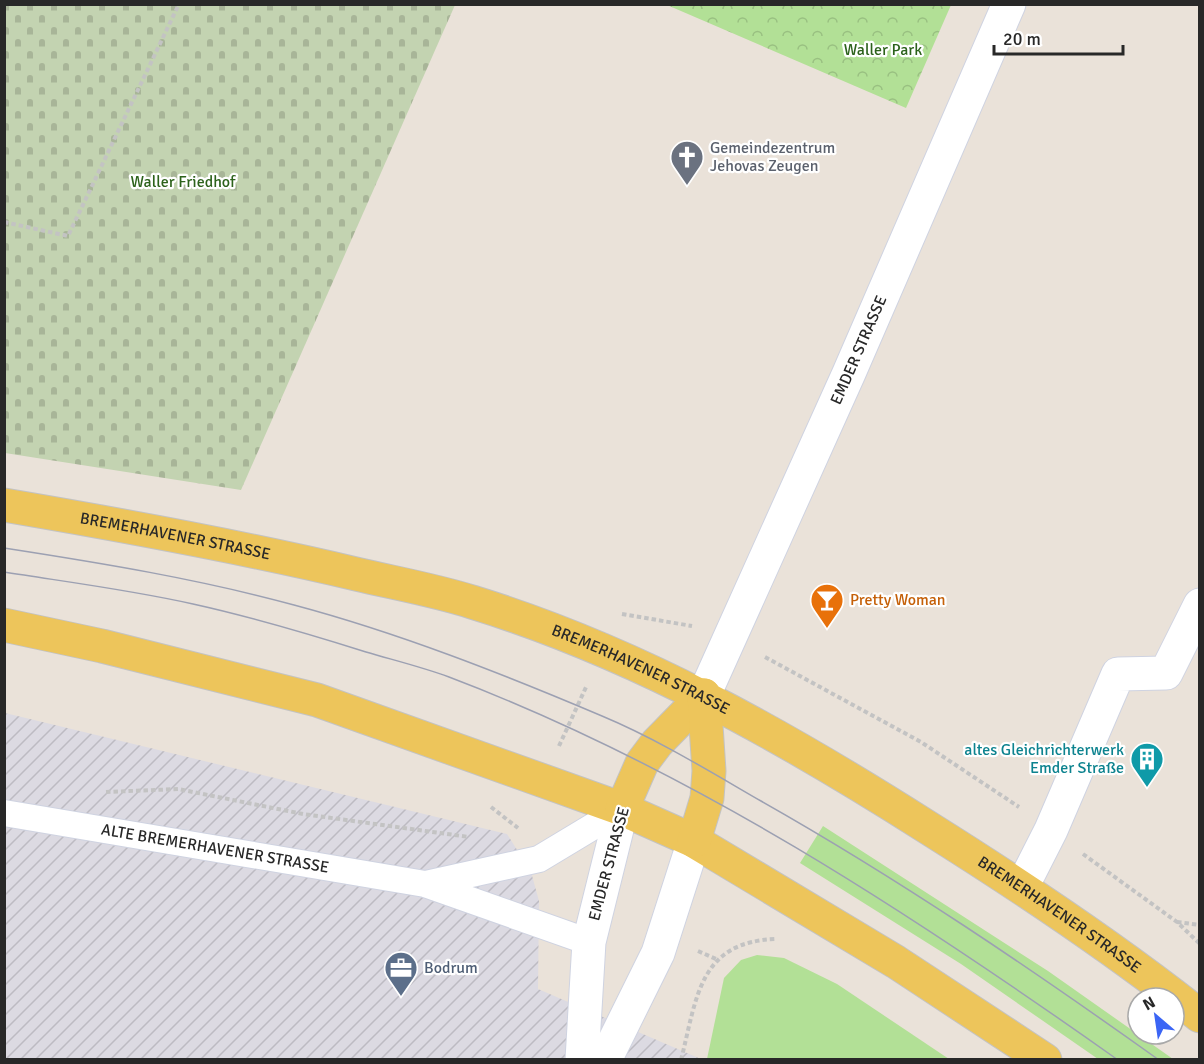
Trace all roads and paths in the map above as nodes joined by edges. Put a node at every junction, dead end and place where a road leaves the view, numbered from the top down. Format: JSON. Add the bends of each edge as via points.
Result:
{"nodes":[{"id":1,"x":179,"y":4,"type":"edge"},
{"id":2,"x":1009,"y":4,"type":"edge"},
{"id":3,"x":4,"y":222,"type":"edge"},
{"id":4,"x":4,"y":505,"type":"edge"},
{"id":5,"x":1200,"y":605,"type":"edge"},
{"id":6,"x":4,"y":625,"type":"edge"},
{"id":7,"x":728,"y":639,"type":"junction"},
{"id":8,"x":604,"y":650,"type":"junction"},
{"id":9,"x":704,"y":695,"type":"junction"},
{"id":10,"x":543,"y":780,"type":"junction"},
{"id":11,"x":486,"y":804,"type":"dead end"},
{"id":12,"x":622,"y":809,"type":"junction"},
{"id":13,"x":4,"y":813,"type":"edge"},
{"id":14,"x":56,"y":822,"type":"junction"},
{"id":15,"x":520,"y":830,"type":"junction"},
{"id":16,"x":1051,"y":830,"type":"junction"},
{"id":17,"x":514,"y":836,"type":"dead end"},
{"id":18,"x":474,"y":837,"type":"dead end"},
{"id":19,"x":694,"y":841,"type":"junction"},
{"id":20,"x":425,"y":884,"type":"junction"},
{"id":21,"x":1022,"y":887,"type":"junction"},
{"id":22,"x":1177,"y":922,"type":"junction"},
{"id":23,"x":1200,"y":925,"type":"edge"},
{"id":24,"x":779,"y":939,"type":"dead end"},
{"id":25,"x":589,"y":942,"type":"junction"},
{"id":26,"x":1200,"y":944,"type":"edge"},
{"id":27,"x":1200,"y":1016,"type":"edge"},
{"id":28,"x":582,"y":1059,"type":"edge"},
{"id":29,"x":605,"y":1059,"type":"edge"},
{"id":30,"x":681,"y":1059,"type":"edge"},
{"id":31,"x":1045,"y":1059,"type":"edge"}],
"edges":[{"from":1,"to":3,"type":"path","via":[[68,236]]},
{"from":2,"to":7,"type":"street","name":"EMDER STRASSE","via":[[849,373]]},
{"from":4,"to":8,"type":"main road","name":"BREMERHAVENER STRASSE","via":[[267,553],[471,601]]},
{"from":5,"to":16,"type":"street","via":[[1166,673],[1118,674]]},
{"from":6,"to":10,"type":"main road","via":[[317,700]]},
{"from":7,"to":8,"type":"path","via":[[683,623],[621,614]]},
{"from":7,"to":9,"type":"street","name":"EMDER STRASSE"},
{"from":7,"to":16,"type":"path","via":[[921,742]]},
{"from":8,"to":9,"type":"main road","name":"BREMERHAVENER STRASSE"},
{"from":8,"to":10,"type":"path"},
{"from":9,"to":12,"type":"main road","name":"EMDER STRASSE","via":[[642,763]]},
{"from":9,"to":19,"type":"main road","name":"EMDER STRASSE","via":[[709,771],[707,798]]},
{"from":9,"to":21,"type":"main road","name":"BREMERHAVENER STRASSE","via":[[824,762]]},
{"from":10,"to":12,"type":"main road"},
{"from":10,"to":15,"type":"path"},
{"from":11,"to":15,"type":"path"},
{"from":12,"to":19,"type":"main road"},
{"from":12,"to":20,"type":"lane","name":"ALTE BREMERHAVENER STRASSE","via":[[539,858]]},
{"from":12,"to":25,"type":"street","name":"EMDER STRASSE"},
{"from":13,"to":14,"type":"lane","name":"ALTE BREMERHAVENER STRASSE"},
{"from":14,"to":18,"type":"path","via":[[85,793],[178,789],[303,814]]},
{"from":14,"to":20,"type":"lane","name":"ALTE BREMERHAVENER STRASSE"},
{"from":15,"to":17,"type":"path"},
{"from":16,"to":21,"type":"street"},
{"from":16,"to":22,"type":"path"},
{"from":19,"to":29,"type":"street","name":"EMDER STRASSE","via":[[658,953]]},
{"from":19,"to":31,"type":"main road","via":[[896,962]]},
{"from":20,"to":25,"type":"lane","name":"ALTE BREMERHAVENER STRASSE"},
{"from":21,"to":27,"type":"main road","name":"BREMERHAVENER STRASSE","via":[[1128,959]]},
{"from":22,"to":23,"type":"path"},
{"from":22,"to":26,"type":"path"},
{"from":24,"to":30,"type":"path","via":[[755,939],[734,946],[716,960],[699,990]]},
{"from":25,"to":28,"type":"street","name":"EMDER STRASSE"}]}
